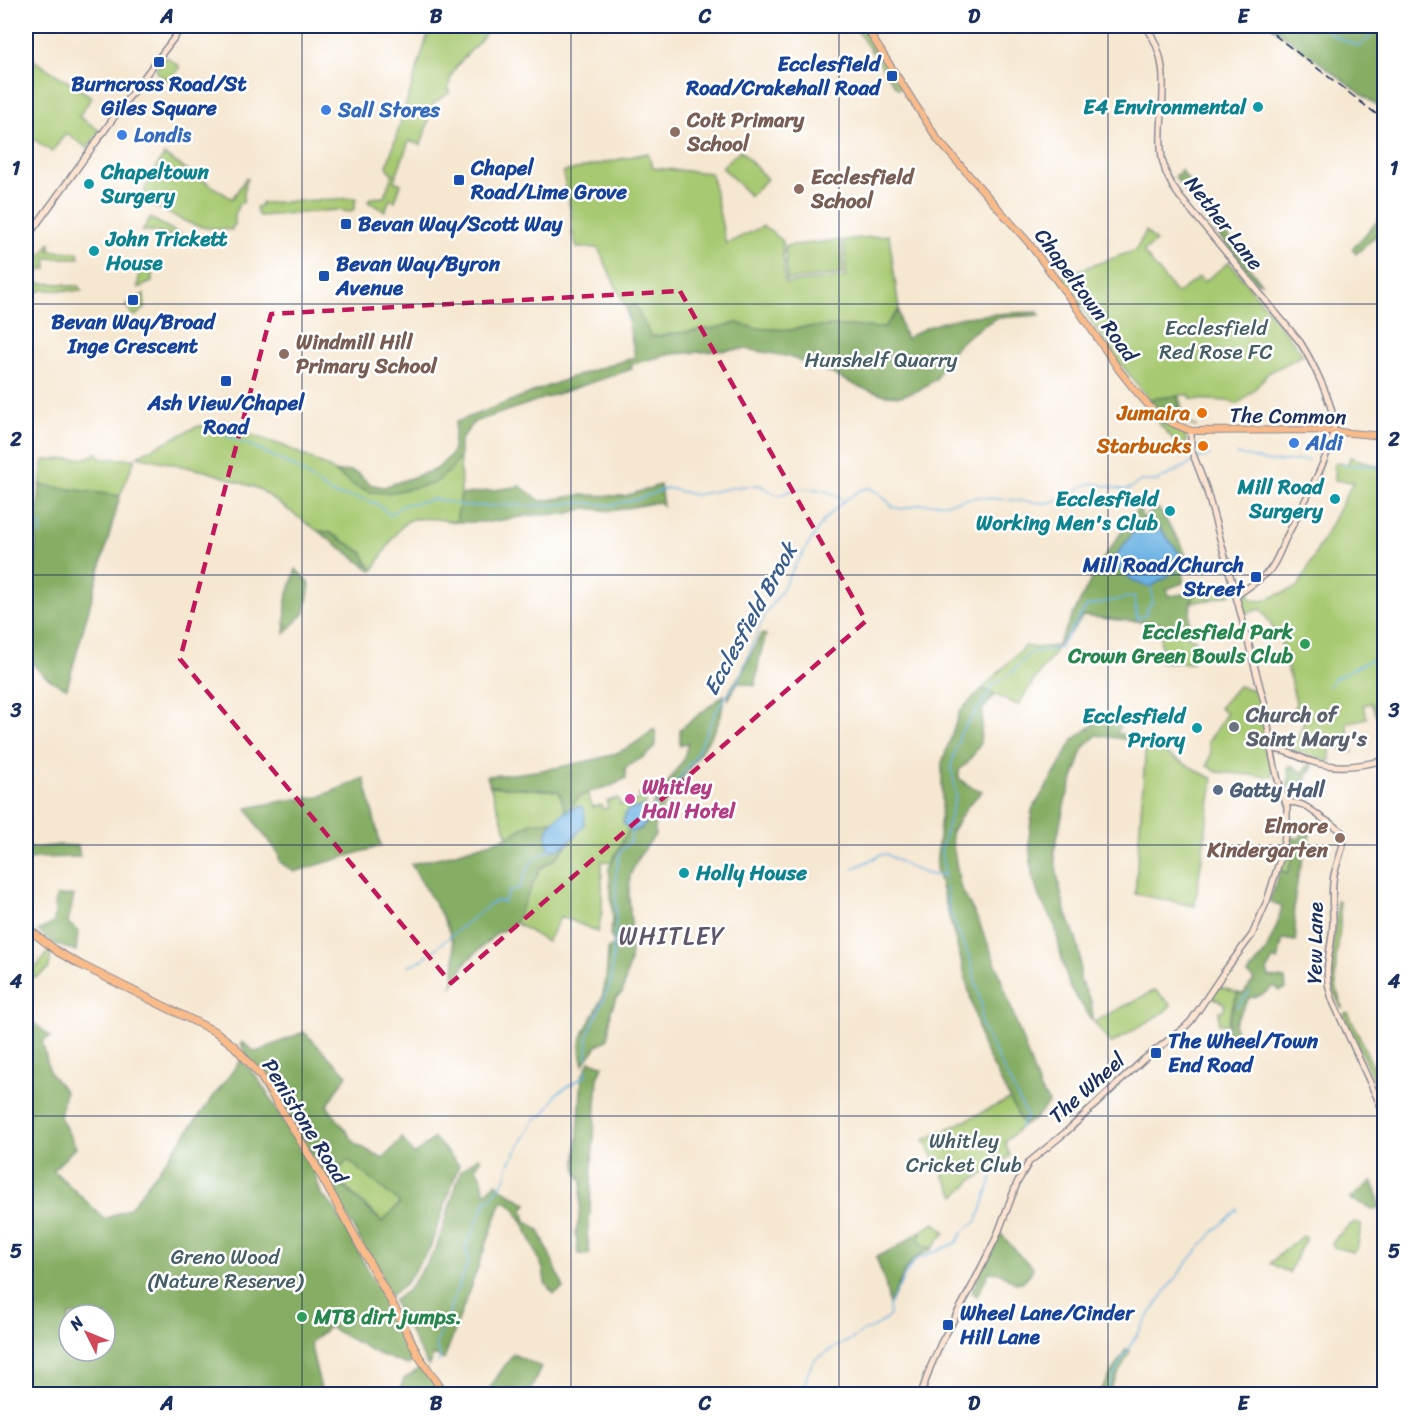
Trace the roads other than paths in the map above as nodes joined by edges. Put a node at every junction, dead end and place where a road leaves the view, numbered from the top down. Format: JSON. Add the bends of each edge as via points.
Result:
{"nodes":[{"id":1,"x":183,"y":26,"type":"edge"},
{"id":2,"x":865,"y":26,"type":"edge"},
{"id":3,"x":1146,"y":26,"type":"edge"},
{"id":4,"x":26,"y":239,"type":"edge"},
{"id":5,"x":1191,"y":431,"type":"junction"},
{"id":6,"x":1334,"y":431,"type":"junction"},
{"id":7,"x":1384,"y":436,"type":"edge"},
{"id":8,"x":1236,"y":596,"type":"junction"},
{"id":9,"x":1271,"y":749,"type":"junction"},
{"id":10,"x":1384,"y":760,"type":"edge"},
{"id":11,"x":1286,"y":803,"type":"junction"},
{"id":12,"x":26,"y":927,"type":"edge"},
{"id":13,"x":1384,"y":1113,"type":"edge"},
{"id":14,"x":1384,"y":1385,"type":"edge"},
{"id":15,"x":445,"y":1395,"type":"edge"},
{"id":16,"x":921,"y":1395,"type":"edge"},
{"id":17,"x":1382,"y":1395,"type":"edge"}],
"edges":[{"from":1,"to":4,"type":"main road"},
{"from":2,"to":5,"type":"main road","name":"Chapeltown Road","via":[[938,140],[1028,242],[1119,370],[1158,414]]},
{"from":3,"to":6,"type":"main road","name":"Nether Lane","via":[[1160,54],[1164,74],[1161,148],[1173,187],[1300,342],[1323,388]]},
{"from":5,"to":6,"type":"main road","name":"The Common"},
{"from":5,"to":8,"type":"main road","via":[[1190,445]]},
{"from":6,"to":7,"type":"main road","name":"The Common"},
{"from":6,"to":8,"type":"main road","via":[[1324,461],[1272,566]]},
{"from":8,"to":9,"type":"main road","via":[[1265,706]]},
{"from":9,"to":10,"type":"main road","via":[[1321,764],[1362,766]]},
{"from":9,"to":11,"type":"main road"},
{"from":11,"to":13,"type":"main road","name":"Yew Lane","via":[[1307,807],[1344,835],[1333,884],[1327,979],[1330,994]]},
{"from":11,"to":16,"type":"main road","name":"The Wheel","via":[[1282,853],[1257,926],[1247,943],[1191,1021],[1029,1162],[1000,1229],[940,1343]]},
{"from":12,"to":15,"type":"highway","name":"Penistone Road","via":[[81,966],[216,1032],[260,1075],[313,1161],[418,1355]]},
{"from":14,"to":17,"type":"main road"}]}
